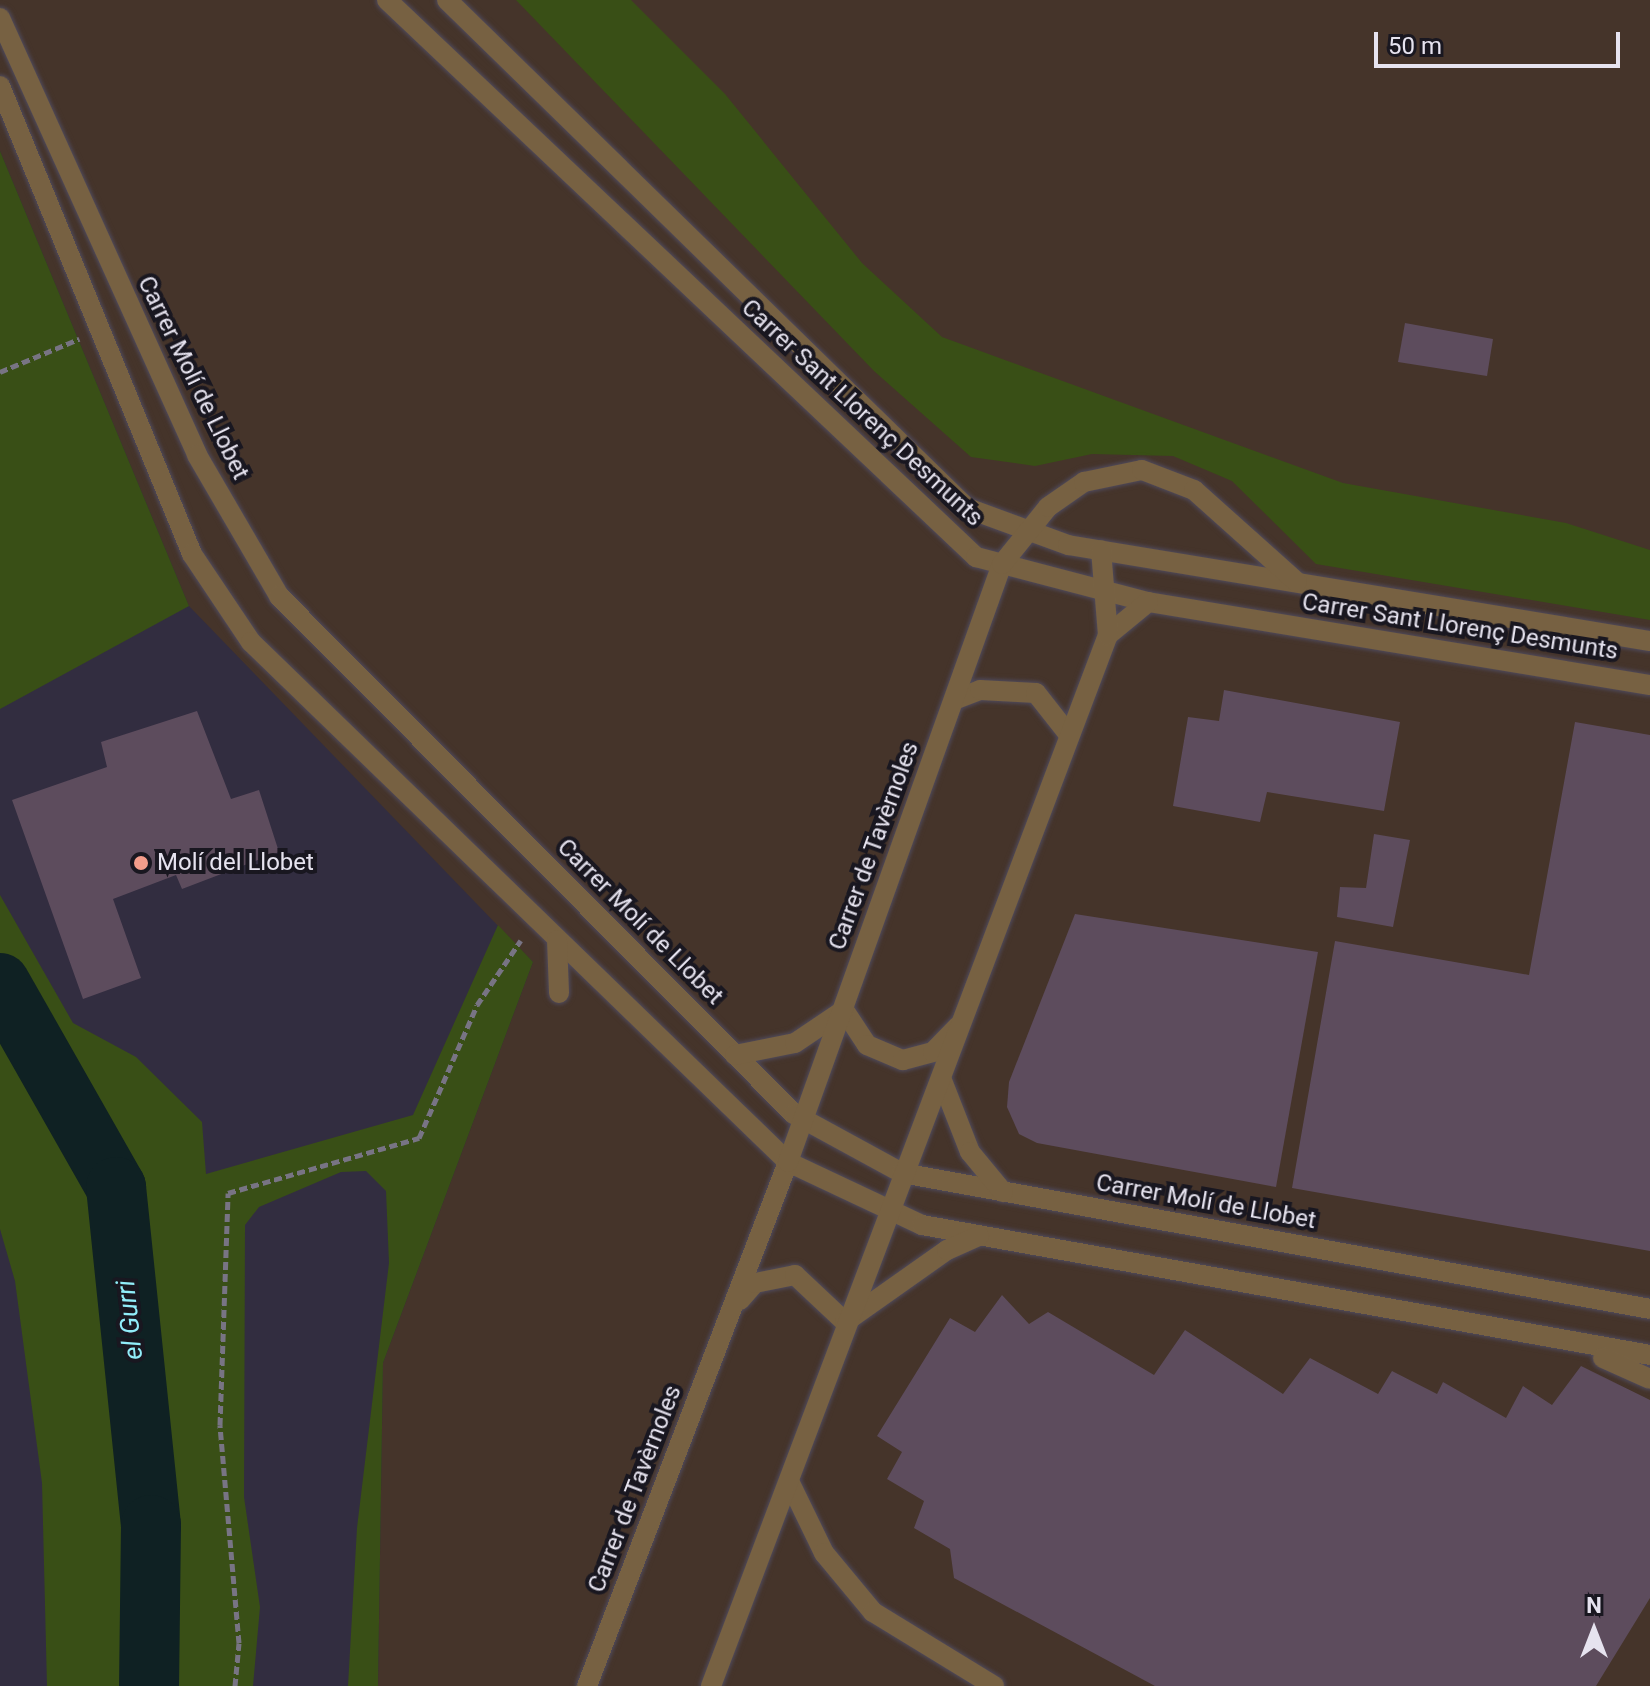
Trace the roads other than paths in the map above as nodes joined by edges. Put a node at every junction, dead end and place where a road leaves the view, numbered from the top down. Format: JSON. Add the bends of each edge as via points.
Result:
{"nodes":[{"id":1,"x":8,"y":0,"type":"edge"},
{"id":2,"x":387,"y":0,"type":"edge"},
{"id":3,"x":447,"y":0,"type":"edge"},
{"id":4,"x":1,"y":22,"type":"edge"},
{"id":5,"x":0,"y":86,"type":"edge"},
{"id":6,"x":1029,"y":531,"type":"junction"},
{"id":7,"x":1101,"y":550,"type":"junction"},
{"id":8,"x":1002,"y":564,"type":"junction"},
{"id":9,"x":1297,"y":582,"type":"junction"},
{"id":10,"x":1104,"y":590,"type":"junction"},
{"id":11,"x":1148,"y":602,"type":"junction"},
{"id":12,"x":1108,"y":635,"type":"junction"},
{"id":13,"x":1650,"y":641,"type":"edge"},
{"id":14,"x":1650,"y":685,"type":"edge"},
{"id":15,"x":954,"y":700,"type":"junction"},
{"id":16,"x":1069,"y":735,"type":"junction"},
{"id":17,"x":557,"y":940,"type":"junction"},
{"id":18,"x":559,"y":993,"type":"dead end"},
{"id":19,"x":844,"y":1010,"type":"junction"},
{"id":20,"x":964,"y":1020,"type":"junction"},
{"id":21,"x":735,"y":1055,"type":"junction"},
{"id":22,"x":941,"y":1078,"type":"junction"},
{"id":23,"x":804,"y":1119,"type":"junction"},
{"id":24,"x":788,"y":1162,"type":"junction"},
{"id":25,"x":902,"y":1173,"type":"junction"},
{"id":26,"x":1003,"y":1192,"type":"junction"},
{"id":27,"x":889,"y":1209,"type":"junction"},
{"id":28,"x":980,"y":1236,"type":"junction"},
{"id":29,"x":1650,"y":1309,"type":"edge"},
{"id":30,"x":731,"y":1311,"type":"junction"},
{"id":31,"x":845,"y":1322,"type":"junction"},
{"id":32,"x":1542,"y":1338,"type":"junction"},
{"id":33,"x":1650,"y":1355,"type":"edge"},
{"id":34,"x":1650,"y":1379,"type":"edge"},
{"id":35,"x":790,"y":1483,"type":"junction"},
{"id":36,"x":587,"y":1686,"type":"edge"},
{"id":37,"x":711,"y":1686,"type":"edge"},
{"id":38,"x":994,"y":1686,"type":"edge"}],
"edges":[{"from":1,"to":4,"type":"street"},
{"from":2,"to":8,"type":"street","name":"Carrer Sant Llorenç Desmunts","via":[[976,557]]},
{"from":3,"to":6,"type":"street","name":"Carrer Sant Llorenç Desmunts","via":[[967,508]]},
{"from":4,"to":21,"type":"street","name":"Carrer Molí de Llobet","via":[[197,455],[279,596]]},
{"from":5,"to":17,"type":"street","via":[[192,554],[251,642]]},
{"from":6,"to":7,"type":"street","name":"Carrer Sant Llorenç Desmunts"},
{"from":6,"to":8,"type":"street","name":"Carrer de Tavèrnoles"},
{"from":6,"to":9,"type":"street","name":"Carrer de Tavèrnoles","via":[[1084,482],[1142,470],[1194,490]]},
{"from":7,"to":9,"type":"street","name":"Carrer Sant Llorenç Desmunts"},
{"from":7,"to":10,"type":"street"},
{"from":8,"to":10,"type":"street","name":"Carrer Sant Llorenç Desmunts"},
{"from":8,"to":15,"type":"street","name":"Carrer de Tavèrnoles"},
{"from":9,"to":13,"type":"street","name":"Carrer Sant Llorenç Desmunts"},
{"from":10,"to":11,"type":"street","name":"Carrer Sant Llorenç Desmunts"},
{"from":10,"to":12,"type":"street"},
{"from":11,"to":12,"type":"street"},
{"from":11,"to":14,"type":"street","name":"Carrer Sant Llorenç Desmunts"},
{"from":12,"to":16,"type":"street"},
{"from":15,"to":16,"type":"street","via":[[980,690],[1036,693]]},
{"from":15,"to":19,"type":"street","name":"Carrer de Tavèrnoles"},
{"from":16,"to":20,"type":"street"},
{"from":17,"to":18,"type":"street"},
{"from":17,"to":24,"type":"street"},
{"from":19,"to":20,"type":"street","via":[[867,1045],[903,1060],[933,1052]]},
{"from":19,"to":21,"type":"street","via":[[795,1043]]},
{"from":19,"to":23,"type":"street","name":"Carrer de Tavèrnoles"},
{"from":20,"to":22,"type":"street"},
{"from":21,"to":23,"type":"street","name":"Carrer Molí de Llobet"},
{"from":22,"to":25,"type":"street"},
{"from":22,"to":26,"type":"street","via":[[970,1152]]},
{"from":23,"to":24,"type":"street","name":"Carrer de Tavèrnoles"},
{"from":23,"to":25,"type":"street","name":"Carrer Molí de Llobet"},
{"from":24,"to":27,"type":"street"},
{"from":24,"to":30,"type":"street","name":"Carrer de Tavèrnoles"},
{"from":25,"to":26,"type":"street","name":"Carrer Molí de Llobet"},
{"from":25,"to":27,"type":"street"},
{"from":26,"to":29,"type":"street","name":"Carrer Molí de Llobet"},
{"from":27,"to":28,"type":"street","via":[[922,1225]]},
{"from":27,"to":31,"type":"street"},
{"from":28,"to":31,"type":"street","via":[[947,1250]]},
{"from":28,"to":32,"type":"street"},
{"from":30,"to":31,"type":"street","name":"Carrer de Tavèrnoles","via":[[755,1283],[795,1275]]},
{"from":30,"to":36,"type":"street","name":"Carrer de Tavèrnoles"},
{"from":31,"to":35,"type":"street"},
{"from":32,"to":33,"type":"street"},
{"from":32,"to":34,"type":"street"},
{"from":35,"to":37,"type":"street"},
{"from":35,"to":38,"type":"street","via":[[824,1553],[873,1612]]}]}
